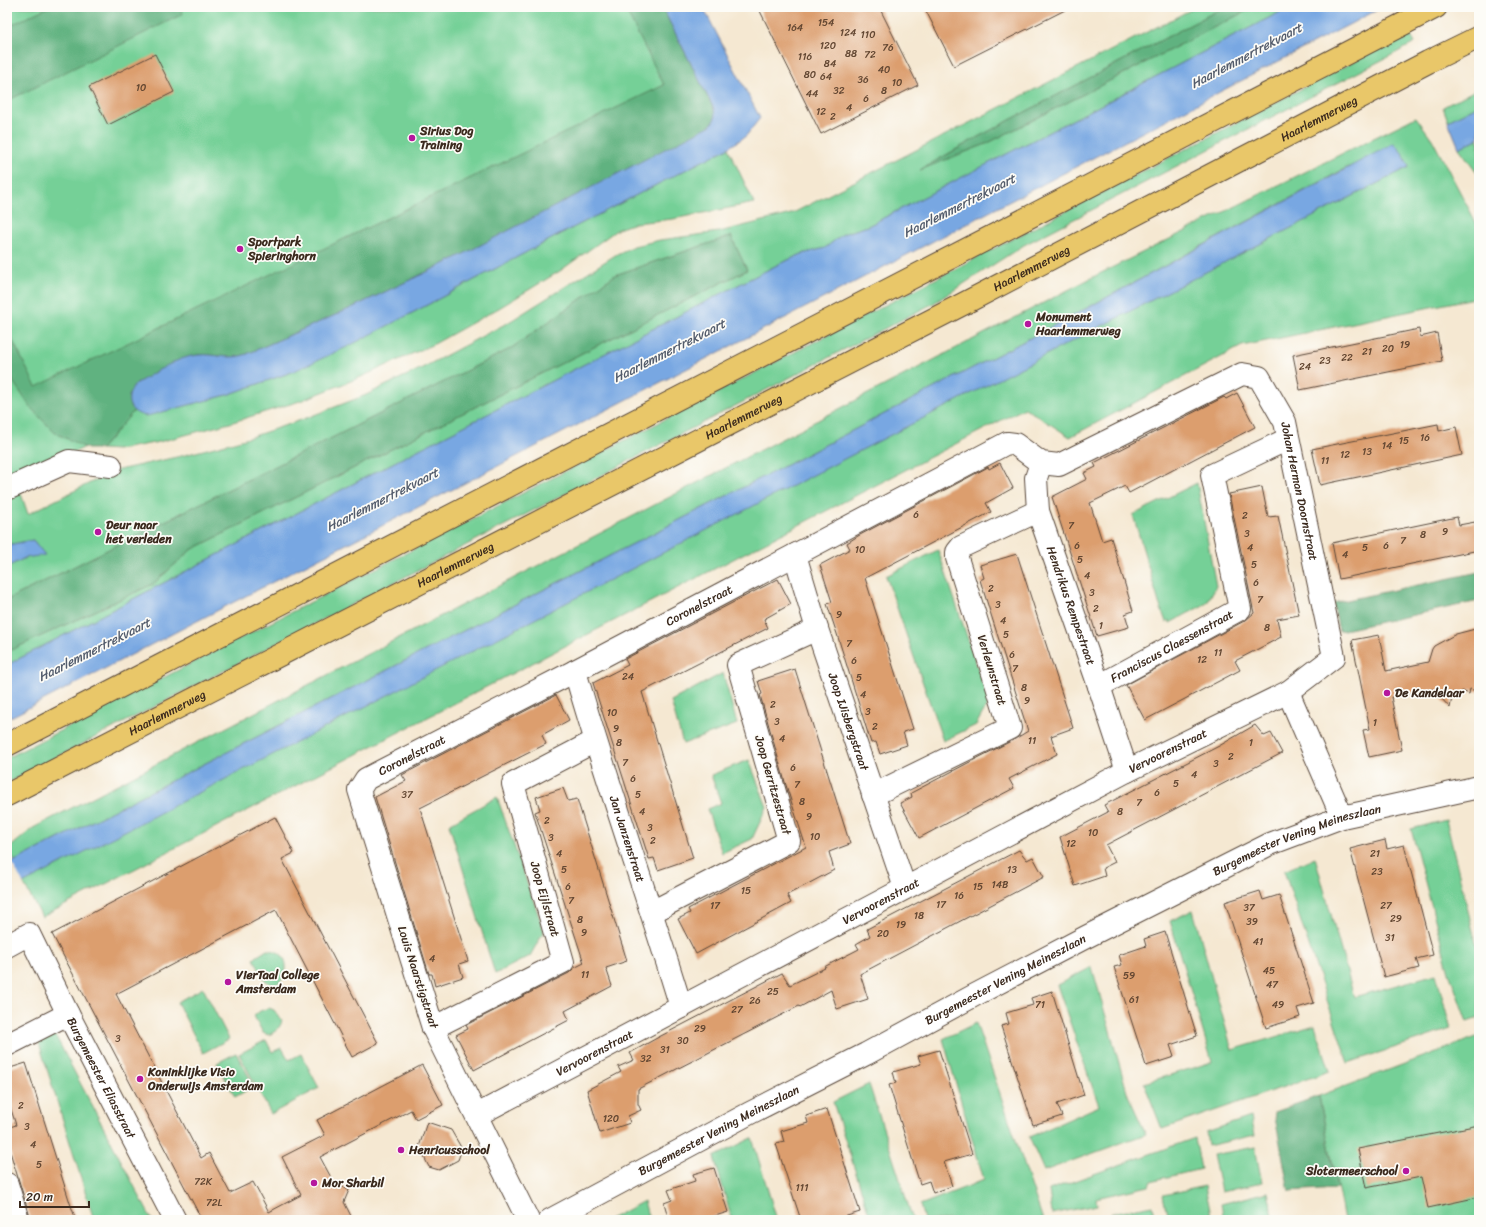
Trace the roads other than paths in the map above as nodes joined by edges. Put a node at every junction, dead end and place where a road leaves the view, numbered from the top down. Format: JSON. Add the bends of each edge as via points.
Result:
{"nodes":[{"id":1,"x":1436,"y":7,"type":"edge"},
{"id":2,"x":1479,"y":37,"type":"edge"},
{"id":3,"x":1288,"y":439,"type":"junction"},
{"id":4,"x":1041,"y":463,"type":"junction"},
{"id":5,"x":111,"y":466,"type":"dead end"},
{"id":6,"x":7,"y":489,"type":"edge"},
{"id":7,"x":1038,"y":511,"type":"junction"},
{"id":8,"x":796,"y":555,"type":"junction"},
{"id":9,"x":817,"y":629,"type":"junction"},
{"id":10,"x":575,"y":671,"type":"junction"},
{"id":11,"x":1099,"y":686,"type":"junction"},
{"id":12,"x":1288,"y":692,"type":"junction"},
{"id":13,"x":595,"y":741,"type":"junction"},
{"id":14,"x":7,"y":745,"type":"edge"},
{"id":15,"x":1126,"y":771,"type":"junction"},
{"id":16,"x":1479,"y":787,"type":"edge"},
{"id":17,"x":360,"y":790,"type":"joint"},
{"id":18,"x":873,"y":795,"type":"junction"},
{"id":19,"x":7,"y":796,"type":"edge"},
{"id":20,"x":1342,"y":817,"type":"junction"},
{"id":21,"x":905,"y":888,"type":"junction"},
{"id":22,"x":652,"y":912,"type":"junction"},
{"id":23,"x":7,"y":946,"type":"edge"},
{"id":24,"x":681,"y":1007,"type":"junction"},
{"id":25,"x":68,"y":1014,"type":"junction"},
{"id":26,"x":433,"y":1028,"type":"junction"},
{"id":27,"x":7,"y":1045,"type":"edge"},
{"id":28,"x":477,"y":1115,"type":"junction"},
{"id":29,"x":7,"y":1184,"type":"edge"},
{"id":30,"x":18,"y":1220,"type":"edge"},
{"id":31,"x":175,"y":1220,"type":"edge"},
{"id":32,"x":528,"y":1220,"type":"edge"},
{"id":33,"x":550,"y":1220,"type":"edge"}],
"edges":[{"from":1,"to":14,"type":"main road"},
{"from":2,"to":19,"type":"main road","name":"Haarlemmerweg"},
{"from":3,"to":4,"type":"street","name":"Johan Herman Doornstraat","via":[[1284,422],[1259,377],[1242,374],[1059,465]]},
{"from":3,"to":11,"type":"street","name":"Franciscus Claessenstraat","via":[[1212,475],[1240,609]]},
{"from":3,"to":12,"type":"street","name":"Johan Herman Doornstraat","via":[[1334,657]]},
{"from":4,"to":7,"type":"street","name":"Hendrikus Rempestraat","via":[[1036,478]]},
{"from":4,"to":8,"type":"street","name":"Coronelstraat","via":[[1015,444],[1007,443]]},
{"from":5,"to":6,"type":"street","via":[[69,461]]},
{"from":7,"to":11,"type":"street","name":"Hendrikus Rempestraat"},
{"from":7,"to":18,"type":"street","name":"Verleunstraat","via":[[962,547],[957,552],[1010,728]]},
{"from":8,"to":9,"type":"street","name":"Joop IJisbergstraat"},
{"from":8,"to":10,"type":"street","name":"Coronelstraat"},
{"from":9,"to":18,"type":"street","name":"Joop IJisbergstraat"},
{"from":9,"to":22,"type":"street","name":"Joop Gerritzestraat","via":[[738,665],[789,840]]},
{"from":10,"to":13,"type":"street","name":"Jan Janzenstraat"},
{"from":10,"to":17,"type":"street","name":"Coronelstraat","via":[[366,779]]},
{"from":11,"to":15,"type":"street","name":"Hendrikus Rempestraat"},
{"from":12,"to":15,"type":"street","name":"Vervoorenstraat"},
{"from":12,"to":20,"type":"street"},
{"from":13,"to":22,"type":"street","name":"Jan Janzenstraat"},
{"from":13,"to":26,"type":"street","name":"Joop Eijlstraat","via":[[513,784],[563,962]]},
{"from":15,"to":21,"type":"street","name":"Vervoorenstraat"},
{"from":16,"to":20,"type":"street","name":"Burgemeester Vening Meineszlaan"},
{"from":17,"to":26,"type":"street","name":"Louis Naarstigstraat"},
{"from":18,"to":21,"type":"street","name":"Joop IJisbergstraat"},
{"from":20,"to":33,"type":"street","name":"Burgemeester Vening Meineszlaan","via":[[1270,844],[1086,937]]},
{"from":21,"to":24,"type":"street","name":"Vervoorenstraat"},
{"from":22,"to":24,"type":"street","name":"Jan Janzenstraat"},
{"from":23,"to":25,"type":"street","name":"Burgemeester Eliasstraat","via":[[29,934]]},
{"from":24,"to":28,"type":"street","name":"Vervoorenstraat"},
{"from":25,"to":27,"type":"street"},
{"from":25,"to":31,"type":"street","name":"Burgemeester Eliasstraat"},
{"from":26,"to":28,"type":"street","name":"Louis Naarstigstraat"},
{"from":28,"to":32,"type":"street","name":"Louis Naarstigstraat"},
{"from":29,"to":30,"type":"street"}]}
